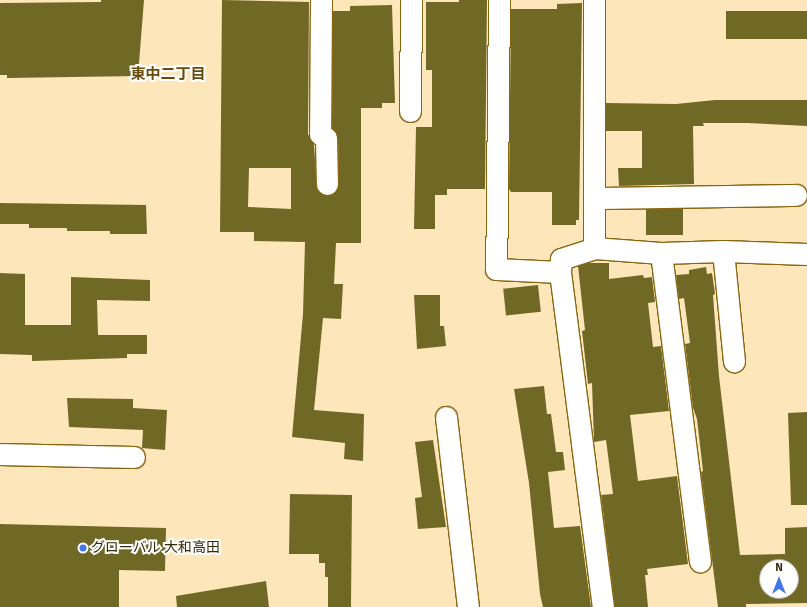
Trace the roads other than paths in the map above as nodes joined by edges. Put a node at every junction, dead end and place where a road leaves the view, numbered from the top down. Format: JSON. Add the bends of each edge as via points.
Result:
{"nodes":[{"id":1,"x":322,"y":0,"type":"edge"},
{"id":2,"x":411,"y":0,"type":"edge"},
{"id":3,"x":499,"y":0,"type":"edge"},
{"id":4,"x":594,"y":0,"type":"edge"},
{"id":5,"x":410,"y":111,"type":"dead end"},
{"id":6,"x":327,"y":184,"type":"dead end"},
{"id":7,"x":796,"y":195,"type":"dead end"},
{"id":8,"x":595,"y":198,"type":"junction"},
{"id":9,"x":594,"y":248,"type":"junction"},
{"id":10,"x":723,"y":252,"type":"junction"},
{"id":11,"x":661,"y":253,"type":"junction"},
{"id":12,"x":807,"y":254,"type":"edge"},
{"id":13,"x":560,"y":272,"type":"junction"},
{"id":14,"x":734,"y":361,"type":"dead end"},
{"id":15,"x":446,"y":417,"type":"dead end"},
{"id":16,"x":0,"y":454,"type":"edge"},
{"id":17,"x":134,"y":457,"type":"dead end"},
{"id":18,"x":700,"y":562,"type":"dead end"},
{"id":19,"x":468,"y":607,"type":"edge"},
{"id":20,"x":603,"y":607,"type":"edge"}],
"edges":[{"from":1,"to":6,"type":"street","via":[[320,134],[326,138]]},
{"from":2,"to":5,"type":"street"},
{"from":3,"to":13,"type":"street","via":[[496,269]]},
{"from":4,"to":8,"type":"street"},
{"from":7,"to":8,"type":"street"},
{"from":8,"to":9,"type":"street"},
{"from":9,"to":11,"type":"street"},
{"from":9,"to":13,"type":"street","via":[[561,259]]},
{"from":10,"to":11,"type":"street"},
{"from":10,"to":12,"type":"street"},
{"from":10,"to":14,"type":"street"},
{"from":11,"to":18,"type":"street"},
{"from":13,"to":20,"type":"street"},
{"from":15,"to":19,"type":"street"},
{"from":16,"to":17,"type":"street"}]}
